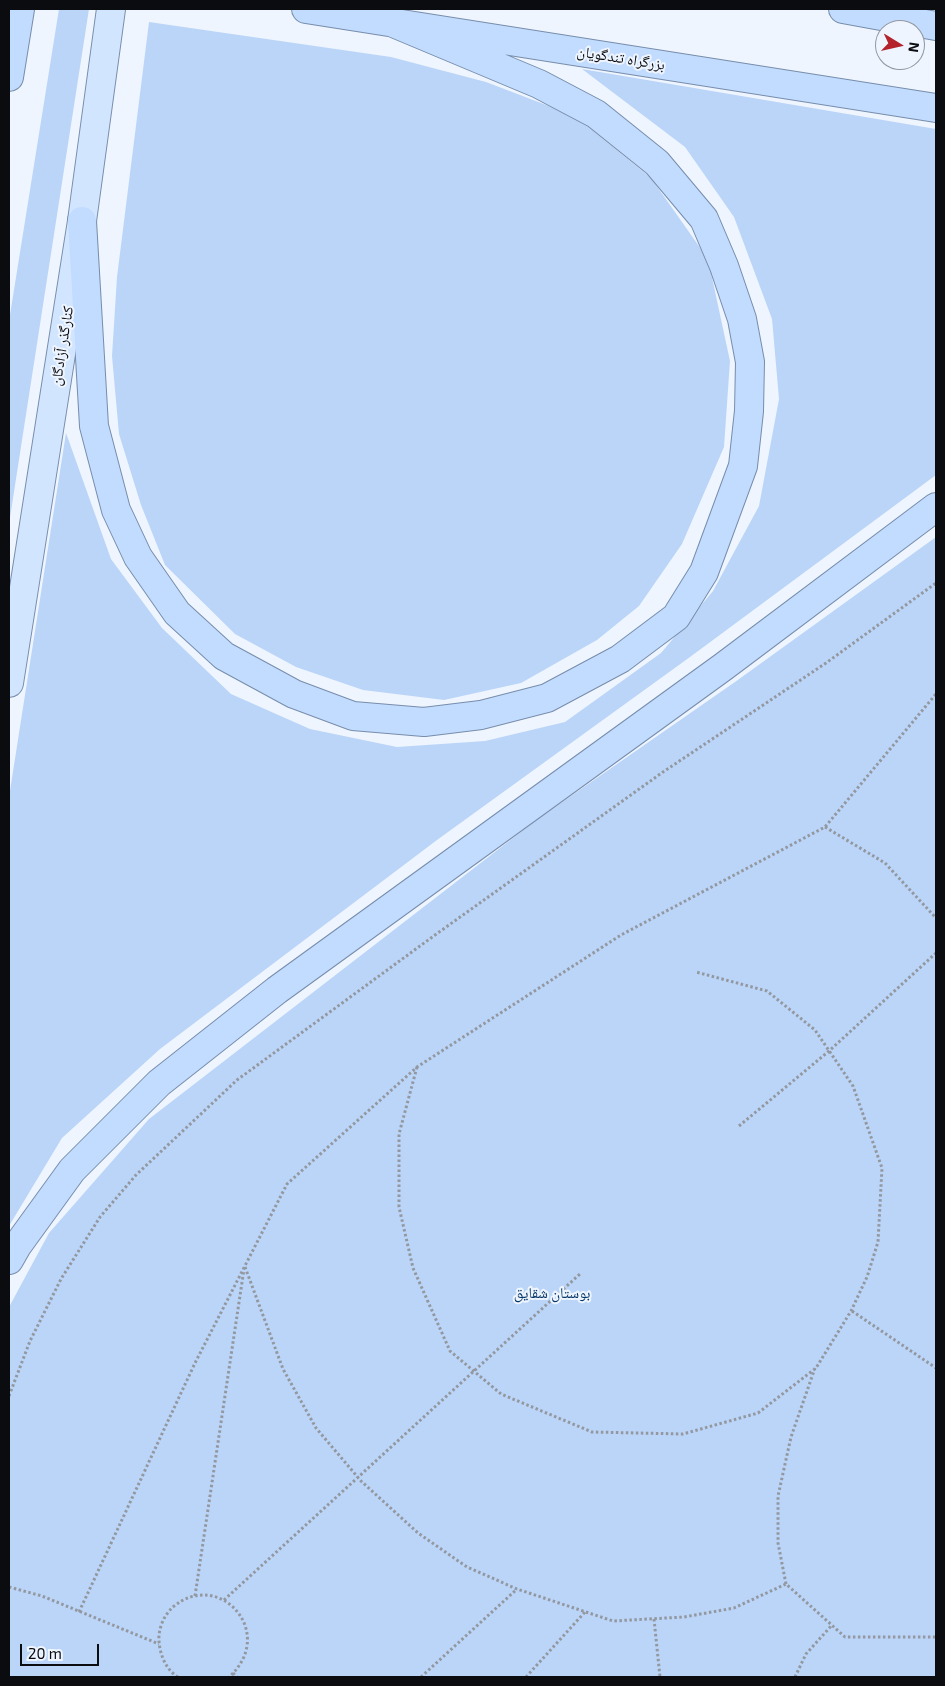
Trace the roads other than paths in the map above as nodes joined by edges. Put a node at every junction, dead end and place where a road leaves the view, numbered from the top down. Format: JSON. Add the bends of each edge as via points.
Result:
{"nodes":[{"id":1,"x":20,"y":9,"type":"edge"},
{"id":2,"x":111,"y":9,"type":"edge"},
{"id":3,"x":306,"y":9,"type":"edge"},
{"id":4,"x":843,"y":9,"type":"edge"},
{"id":5,"x":391,"y":22,"type":"junction"},
{"id":6,"x":936,"y":26,"type":"edge"},
{"id":7,"x":9,"y":77,"type":"edge"},
{"id":8,"x":936,"y":108,"type":"edge"},
{"id":9,"x":82,"y":221,"type":"junction"},
{"id":10,"x":936,"y":507,"type":"edge"},
{"id":11,"x":9,"y":683,"type":"edge"},
{"id":12,"x":9,"y":1260,"type":"edge"}],
"edges":[{"from":1,"to":7,"type":"highway"},
{"from":2,"to":9,"type":"main road","name":"کنارگذر آزادگان"},
{"from":3,"to":5,"type":"highway","name":"بزرگراه تندگویان"},
{"from":4,"to":6,"type":"highway"},
{"from":5,"to":8,"type":"highway","name":"بزرگراه تندگویان"},
{"from":5,"to":9,"type":"highway","via":[[539,84],[596,114],[657,163],[704,219],[724,266],[742,319],[750,362],[743,466],[704,572],[676,617],[620,659],[547,698],[481,715],[424,722],[353,716],[294,694],[224,656],[177,613],[138,558],[116,510],[94,426]]},
{"from":9,"to":11,"type":"main road","name":"کنارگذر آزادگان"},
{"from":10,"to":12,"type":"highway","via":[[723,668],[277,990],[159,1083],[72,1170]]}]}
